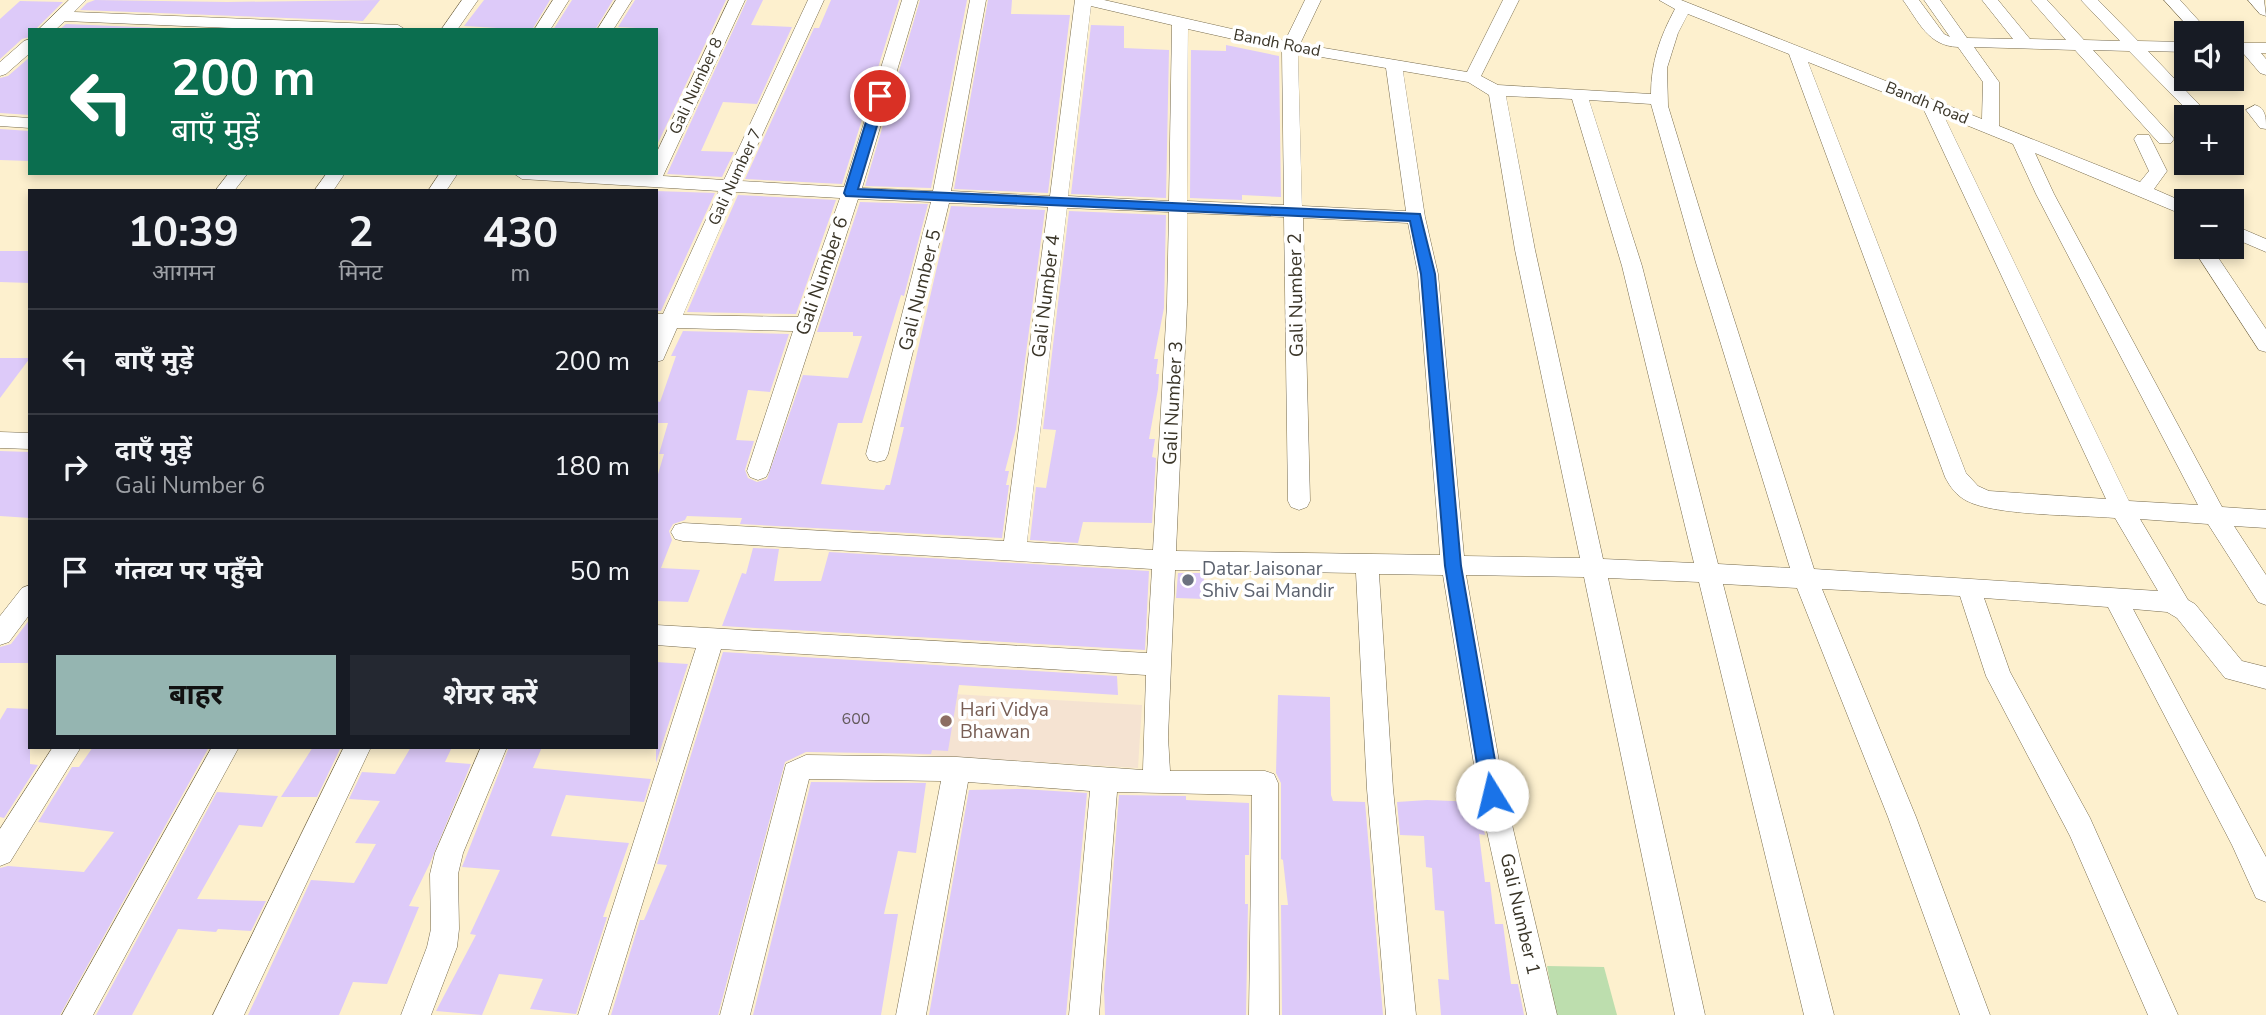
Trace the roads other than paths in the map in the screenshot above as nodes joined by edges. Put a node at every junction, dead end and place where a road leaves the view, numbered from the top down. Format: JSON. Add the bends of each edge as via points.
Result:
{"nodes":[{"id":1,"x":78,"y":0,"type":"edge"},
{"id":2,"x":470,"y":0,"type":"edge"},
{"id":3,"x":561,"y":0,"type":"edge"},
{"id":4,"x":624,"y":0,"type":"edge"},
{"id":5,"x":737,"y":0,"type":"edge"},
{"id":6,"x":816,"y":0,"type":"edge"},
{"id":7,"x":909,"y":0,"type":"edge"},
{"id":8,"x":978,"y":0,"type":"edge"},
{"id":9,"x":1084,"y":0,"type":"edge"},
{"id":10,"x":1312,"y":0,"type":"edge"},
{"id":11,"x":1511,"y":0,"type":"edge"},
{"id":12,"x":1911,"y":0,"type":"edge"},
{"id":13,"x":1932,"y":0,"type":"edge"},
{"id":14,"x":1990,"y":0,"type":"edge"},
{"id":15,"x":2039,"y":0,"type":"edge"},
{"id":16,"x":2089,"y":0,"type":"edge"},
{"id":17,"x":2172,"y":0,"type":"edge"},
{"id":18,"x":2256,"y":0,"type":"edge"},
{"id":19,"x":1676,"y":3,"type":"edge"},
{"id":20,"x":2266,"y":11,"type":"edge"},
{"id":21,"x":61,"y":16,"type":"junction"},
{"id":22,"x":2191,"y":21,"type":"edge"},
{"id":23,"x":1181,"y":24,"type":"junction"},
{"id":24,"x":48,"y":28,"type":"edge"},
{"id":25,"x":331,"y":28,"type":"edge"},
{"id":26,"x":450,"y":28,"type":"edge"},
{"id":27,"x":543,"y":28,"type":"edge"},
{"id":28,"x":607,"y":28,"type":"edge"},
{"id":29,"x":1964,"y":42,"type":"junction"},
{"id":30,"x":2026,"y":44,"type":"junction"},
{"id":31,"x":2076,"y":44,"type":"junction"},
{"id":32,"x":28,"y":46,"type":"edge"},
{"id":33,"x":2137,"y":46,"type":"junction"},
{"id":34,"x":1290,"y":47,"type":"junction"},
{"id":35,"x":2174,"y":47,"type":"edge"},
{"id":36,"x":2244,"y":48,"type":"edge"},
{"id":37,"x":2266,"y":48,"type":"edge"},
{"id":38,"x":1796,"y":51,"type":"junction"},
{"id":39,"x":2244,"y":51,"type":"edge"},
{"id":40,"x":28,"y":64,"type":"edge"},
{"id":41,"x":1394,"y":65,"type":"junction"},
{"id":42,"x":5,"y":67,"type":"edge"},
{"id":43,"x":2266,"y":69,"type":"edge"},
{"id":44,"x":1472,"y":78,"type":"junction"},
{"id":45,"x":1494,"y":90,"type":"junction"},
{"id":46,"x":1579,"y":95,"type":"junction"},
{"id":47,"x":1659,"y":99,"type":"junction"},
{"id":48,"x":1930,"y":105,"type":"junction"},
{"id":49,"x":2192,"y":105,"type":"edge"},
{"id":50,"x":0,"y":121,"type":"edge"},
{"id":51,"x":28,"y":123,"type":"edge"},
{"id":52,"x":1990,"y":128,"type":"junction"},
{"id":53,"x":2143,"y":139,"type":"dead end"},
{"id":54,"x":2165,"y":139,"type":"dead end"},
{"id":55,"x":2020,"y":140,"type":"junction"},
{"id":56,"x":658,"y":170,"type":"edge"},
{"id":57,"x":237,"y":175,"type":"edge"},
{"id":58,"x":539,"y":175,"type":"edge"},
{"id":59,"x":655,"y":176,"type":"edge"},
{"id":60,"x":732,"y":184,"type":"junction"},
{"id":61,"x":631,"y":186,"type":"edge"},
{"id":62,"x":226,"y":189,"type":"edge"},
{"id":63,"x":2144,"y":191,"type":"junction"},
{"id":64,"x":850,"y":193,"type":"junction"},
{"id":65,"x":942,"y":197,"type":"junction"},
{"id":66,"x":1057,"y":203,"type":"junction"},
{"id":67,"x":1177,"y":206,"type":"junction"},
{"id":68,"x":2174,"y":207,"type":"edge"},
{"id":69,"x":1293,"y":212,"type":"junction"},
{"id":70,"x":1416,"y":217,"type":"junction"},
{"id":71,"x":2244,"y":236,"type":"edge"},
{"id":72,"x":2266,"y":246,"type":"edge"},
{"id":73,"x":2210,"y":259,"type":"edge"},
{"id":74,"x":663,"y":321,"type":"edge"},
{"id":75,"x":804,"y":324,"type":"junction"},
{"id":76,"x":658,"y":345,"type":"edge"},
{"id":77,"x":2266,"y":345,"type":"edge"},
{"id":78,"x":877,"y":454,"type":"dead end"},
{"id":79,"x":758,"y":471,"type":"dead end"},
{"id":80,"x":1299,"y":501,"type":"dead end"},
{"id":81,"x":2122,"y":509,"type":"junction"},
{"id":82,"x":2217,"y":517,"type":"junction"},
{"id":83,"x":2266,"y":519,"type":"edge"},
{"id":84,"x":683,"y":532,"type":"dead end"},
{"id":85,"x":1014,"y":550,"type":"junction"},
{"id":86,"x":1166,"y":560,"type":"junction"},
{"id":87,"x":1367,"y":565,"type":"junction"},
{"id":88,"x":1453,"y":566,"type":"junction"},
{"id":89,"x":1595,"y":568,"type":"junction"},
{"id":90,"x":1708,"y":573,"type":"junction"},
{"id":91,"x":1805,"y":578,"type":"junction"},
{"id":92,"x":1969,"y":587,"type":"junction"},
{"id":93,"x":2266,"y":595,"type":"edge"},
{"id":94,"x":28,"y":598,"type":"edge"},
{"id":95,"x":2115,"y":598,"type":"junction"},
{"id":96,"x":2178,"y":604,"type":"junction"},
{"id":97,"x":0,"y":635,"type":"edge"},
{"id":98,"x":658,"y":635,"type":"edge"},
{"id":99,"x":712,"y":637,"type":"junction"},
{"id":100,"x":1159,"y":665,"type":"junction"},
{"id":101,"x":2266,"y":678,"type":"edge"},
{"id":102,"x":67,"y":749,"type":"edge"},
{"id":103,"x":225,"y":749,"type":"edge"},
{"id":104,"x":357,"y":749,"type":"edge"},
{"id":105,"x":493,"y":749,"type":"edge"},
{"id":106,"x":957,"y":769,"type":"junction"},
{"id":107,"x":1106,"y":780,"type":"junction"},
{"id":108,"x":1157,"y":783,"type":"junction"},
{"id":109,"x":0,"y":853,"type":"edge"},
{"id":110,"x":2266,"y":888,"type":"edge"},
{"id":111,"x":77,"y":1015,"type":"edge"},
{"id":112,"x":228,"y":1015,"type":"edge"},
{"id":113,"x":415,"y":1015,"type":"edge"},
{"id":114,"x":593,"y":1015,"type":"edge"},
{"id":115,"x":735,"y":1015,"type":"edge"},
{"id":116,"x":911,"y":1015,"type":"edge"},
{"id":117,"x":1084,"y":1015,"type":"edge"},
{"id":118,"x":1264,"y":1015,"type":"edge"},
{"id":119,"x":1401,"y":1015,"type":"edge"},
{"id":120,"x":1542,"y":1015,"type":"edge"},
{"id":121,"x":1690,"y":1015,"type":"edge"},
{"id":122,"x":1819,"y":1015,"type":"edge"},
{"id":123,"x":1975,"y":1015,"type":"edge"},
{"id":124,"x":2163,"y":1015,"type":"edge"}],
"edges":[{"from":1,"to":21,"type":"street"},
{"from":2,"to":26,"type":"street"},
{"from":3,"to":27,"type":"street"},
{"from":4,"to":28,"type":"street"},
{"from":5,"to":56,"type":"street","name":"Gali Number 8"},
{"from":6,"to":60,"type":"street","name":"Gali Number 7"},
{"from":7,"to":64,"type":"street","name":"Gali Number 6"},
{"from":8,"to":65,"type":"street","name":"Gali Number 5"},
{"from":9,"to":23,"type":"street","name":"Bandh Road"},
{"from":9,"to":66,"type":"street","name":"Gali Number 4"},
{"from":10,"to":34,"type":"street"},
{"from":11,"to":44,"type":"street"},
{"from":12,"to":29,"type":"street","via":[[1941,39]]},
{"from":13,"to":29,"type":"street"},
{"from":14,"to":30,"type":"street"},
{"from":15,"to":31,"type":"street"},
{"from":16,"to":33,"type":"street"},
{"from":17,"to":22,"type":"street"},
{"from":18,"to":20,"type":"street"},
{"from":19,"to":38,"type":"street","name":"Bandh Road"},
{"from":19,"to":47,"type":"street","via":[[1659,68]]},
{"from":21,"to":24,"type":"street"},
{"from":21,"to":25,"type":"street"},
{"from":23,"to":34,"type":"street","name":"Bandh Road"},
{"from":23,"to":67,"type":"street","name":"Gali Number 3"},
{"from":29,"to":30,"type":"street"},
{"from":29,"to":52,"type":"street","via":[[1991,82]]},
{"from":30,"to":31,"type":"street"},
{"from":31,"to":33,"type":"street"},
{"from":31,"to":54,"type":"street"},
{"from":32,"to":42,"type":"street"},
{"from":33,"to":35,"type":"street"},
{"from":33,"to":49,"type":"street"},
{"from":34,"to":41,"type":"street","name":"Bandh Road"},
{"from":34,"to":69,"type":"street","name":"Gali Number 2"},
{"from":36,"to":37,"type":"street"},
{"from":38,"to":48,"type":"street","name":"Bandh Road"},
{"from":38,"to":81,"type":"street","via":[[1956,477],[1970,493],[1989,500]]},
{"from":39,"to":43,"type":"street"},
{"from":40,"to":42,"type":"street"},
{"from":41,"to":44,"type":"street","name":"Bandh Road"},
{"from":41,"to":70,"type":"street","name":"Gali Number 1"},
{"from":44,"to":45,"type":"street","name":"Bandh Road"},
{"from":45,"to":46,"type":"street"},
{"from":45,"to":89,"type":"street","via":[[1500,101],[1525,250]]},
{"from":46,"to":47,"type":"street"},
{"from":46,"to":90,"type":"street","via":[[1632,266]]},
{"from":47,"to":91,"type":"street"},
{"from":48,"to":52,"type":"street","name":"Bandh Road"},
{"from":48,"to":81,"type":"street"},
{"from":50,"to":51,"type":"street"},
{"from":52,"to":55,"type":"street","name":"Bandh Road"},
{"from":53,"to":63,"type":"street","via":[[2158,171]]},
{"from":55,"to":63,"type":"street","name":"Bandh Road"},
{"from":55,"to":82,"type":"street"},
{"from":57,"to":62,"type":"street"},
{"from":58,"to":61,"type":"street"},
{"from":59,"to":60,"type":"street"},
{"from":59,"to":61,"type":"street"},
{"from":60,"to":64,"type":"street"},
{"from":60,"to":74,"type":"street","name":"Gali Number 7"},
{"from":63,"to":68,"type":"street","name":"Bandh Road"},
{"from":64,"to":65,"type":"street"},
{"from":64,"to":75,"type":"street","name":"Gali Number 6"},
{"from":65,"to":66,"type":"street"},
{"from":65,"to":78,"type":"street","name":"Gali Number 5"},
{"from":66,"to":67,"type":"street"},
{"from":66,"to":85,"type":"street","name":"Gali Number 4"},
{"from":67,"to":69,"type":"street"},
{"from":67,"to":86,"type":"street","name":"Gali Number 3"},
{"from":69,"to":70,"type":"street"},
{"from":69,"to":80,"type":"street","name":"Gali Number 2"},
{"from":70,"to":88,"type":"street","name":"Gali Number 1","via":[[1428,274]]},
{"from":71,"to":72,"type":"street"},
{"from":73,"to":77,"type":"street"},
{"from":74,"to":75,"type":"street"},
{"from":74,"to":76,"type":"street","name":"Gali Number 7"},
{"from":75,"to":79,"type":"street","name":"Gali Number 6"},
{"from":81,"to":82,"type":"street"},
{"from":81,"to":96,"type":"street"},
{"from":82,"to":83,"type":"street"},
{"from":82,"to":93,"type":"street"},
{"from":84,"to":85,"type":"street"},
{"from":85,"to":86,"type":"street"},
{"from":86,"to":87,"type":"street"},
{"from":86,"to":100,"type":"street","name":"Gali Number 3"},
{"from":87,"to":88,"type":"street"},
{"from":87,"to":119,"type":"street","via":[[1380,789]]},
{"from":88,"to":89,"type":"street"},
{"from":88,"to":120,"type":"street","name":"Gali Number 1","via":[[1492,795]]},
{"from":89,"to":90,"type":"street"},
{"from":89,"to":121,"type":"street"},
{"from":90,"to":91,"type":"street"},
{"from":90,"to":122,"type":"street"},
{"from":91,"to":92,"type":"street"},
{"from":91,"to":123,"type":"street","via":[[1902,817]]},
{"from":92,"to":95,"type":"street"},
{"from":92,"to":124,"type":"street","via":[[1999,676],[2080,827]]},
{"from":94,"to":97,"type":"street"},
{"from":95,"to":96,"type":"street"},
{"from":95,"to":110,"type":"street"},
{"from":96,"to":101,"type":"street","via":[[2234,670]]},
{"from":98,"to":99,"type":"street"},
{"from":99,"to":100,"type":"street"},
{"from":99,"to":114,"type":"street"},
{"from":100,"to":108,"type":"street","name":"Gali Number 3"},
{"from":102,"to":109,"type":"street"},
{"from":103,"to":111,"type":"street"},
{"from":104,"to":112,"type":"street"},
{"from":105,"to":113,"type":"street","via":[[449,853],[442,947]]},
{"from":106,"to":107,"type":"street"},
{"from":106,"to":115,"type":"street","via":[[806,766],[796,771]]},
{"from":106,"to":116,"type":"street"},
{"from":107,"to":108,"type":"street"},
{"from":107,"to":117,"type":"street"},
{"from":108,"to":118,"type":"street","via":[[1265,783]]}]}
